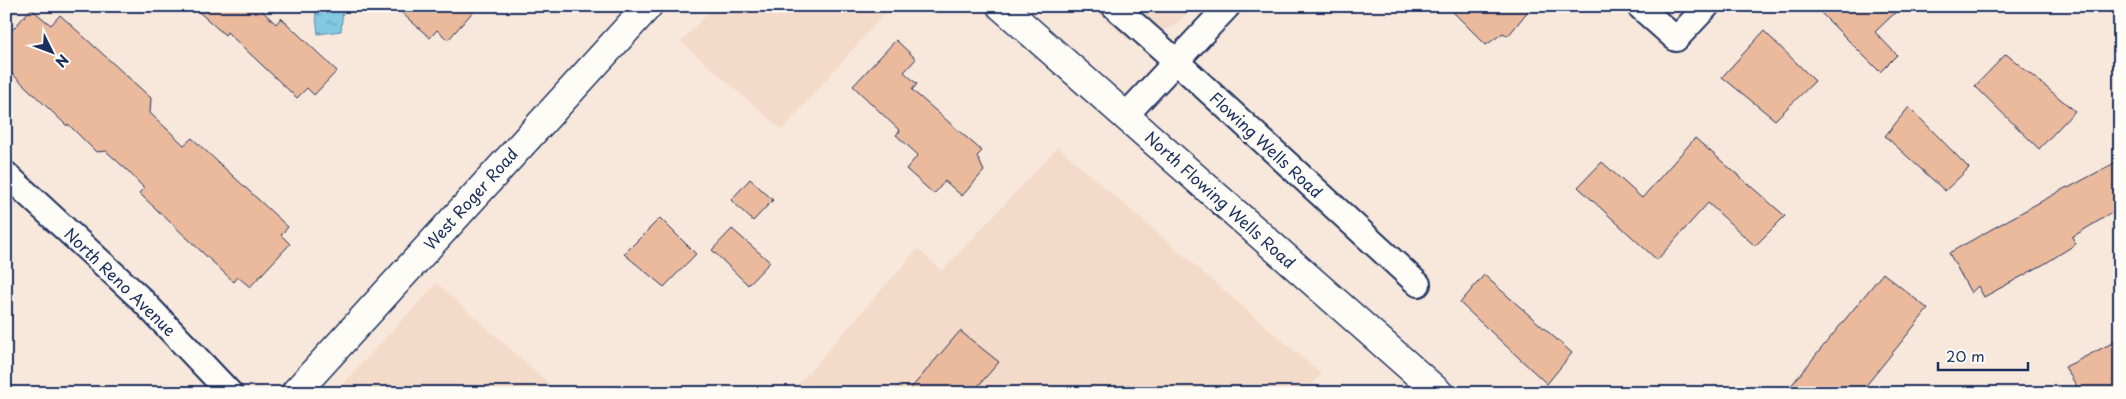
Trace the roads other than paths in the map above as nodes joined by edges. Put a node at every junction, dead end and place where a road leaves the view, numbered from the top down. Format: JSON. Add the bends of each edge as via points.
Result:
{"nodes":[{"id":1,"x":648,"y":6,"type":"edge"},
{"id":2,"x":1001,"y":6,"type":"edge"},
{"id":3,"x":1114,"y":6,"type":"edge"},
{"id":4,"x":1228,"y":6,"type":"edge"},
{"id":5,"x":1639,"y":6,"type":"edge"},
{"id":6,"x":1707,"y":6,"type":"edge"},
{"id":7,"x":1176,"y":61,"type":"junction"},
{"id":8,"x":1126,"y":115,"type":"junction"},
{"id":9,"x":6,"y":174,"type":"edge"},
{"id":10,"x":1418,"y":284,"type":"dead end"},
{"id":11,"x":230,"y":393,"type":"edge"},
{"id":12,"x":296,"y":393,"type":"edge"},
{"id":13,"x":1439,"y":393,"type":"edge"}],
"edges":[{"from":1,"to":12,"type":"main road","name":"West Roger Road"},
{"from":2,"to":8,"type":"main road","name":"North Flowing Wells Road"},
{"from":3,"to":7,"type":"street","name":"Flowing Wells Road"},
{"from":4,"to":7,"type":"street"},
{"from":5,"to":6,"type":"street","via":[[1676,39]]},
{"from":7,"to":8,"type":"street"},
{"from":7,"to":10,"type":"street","name":"Flowing Wells Road"},
{"from":8,"to":13,"type":"main road","name":"North Flowing Wells Road"},
{"from":9,"to":11,"type":"street","name":"North Reno Avenue","via":[[141,299]]}]}
